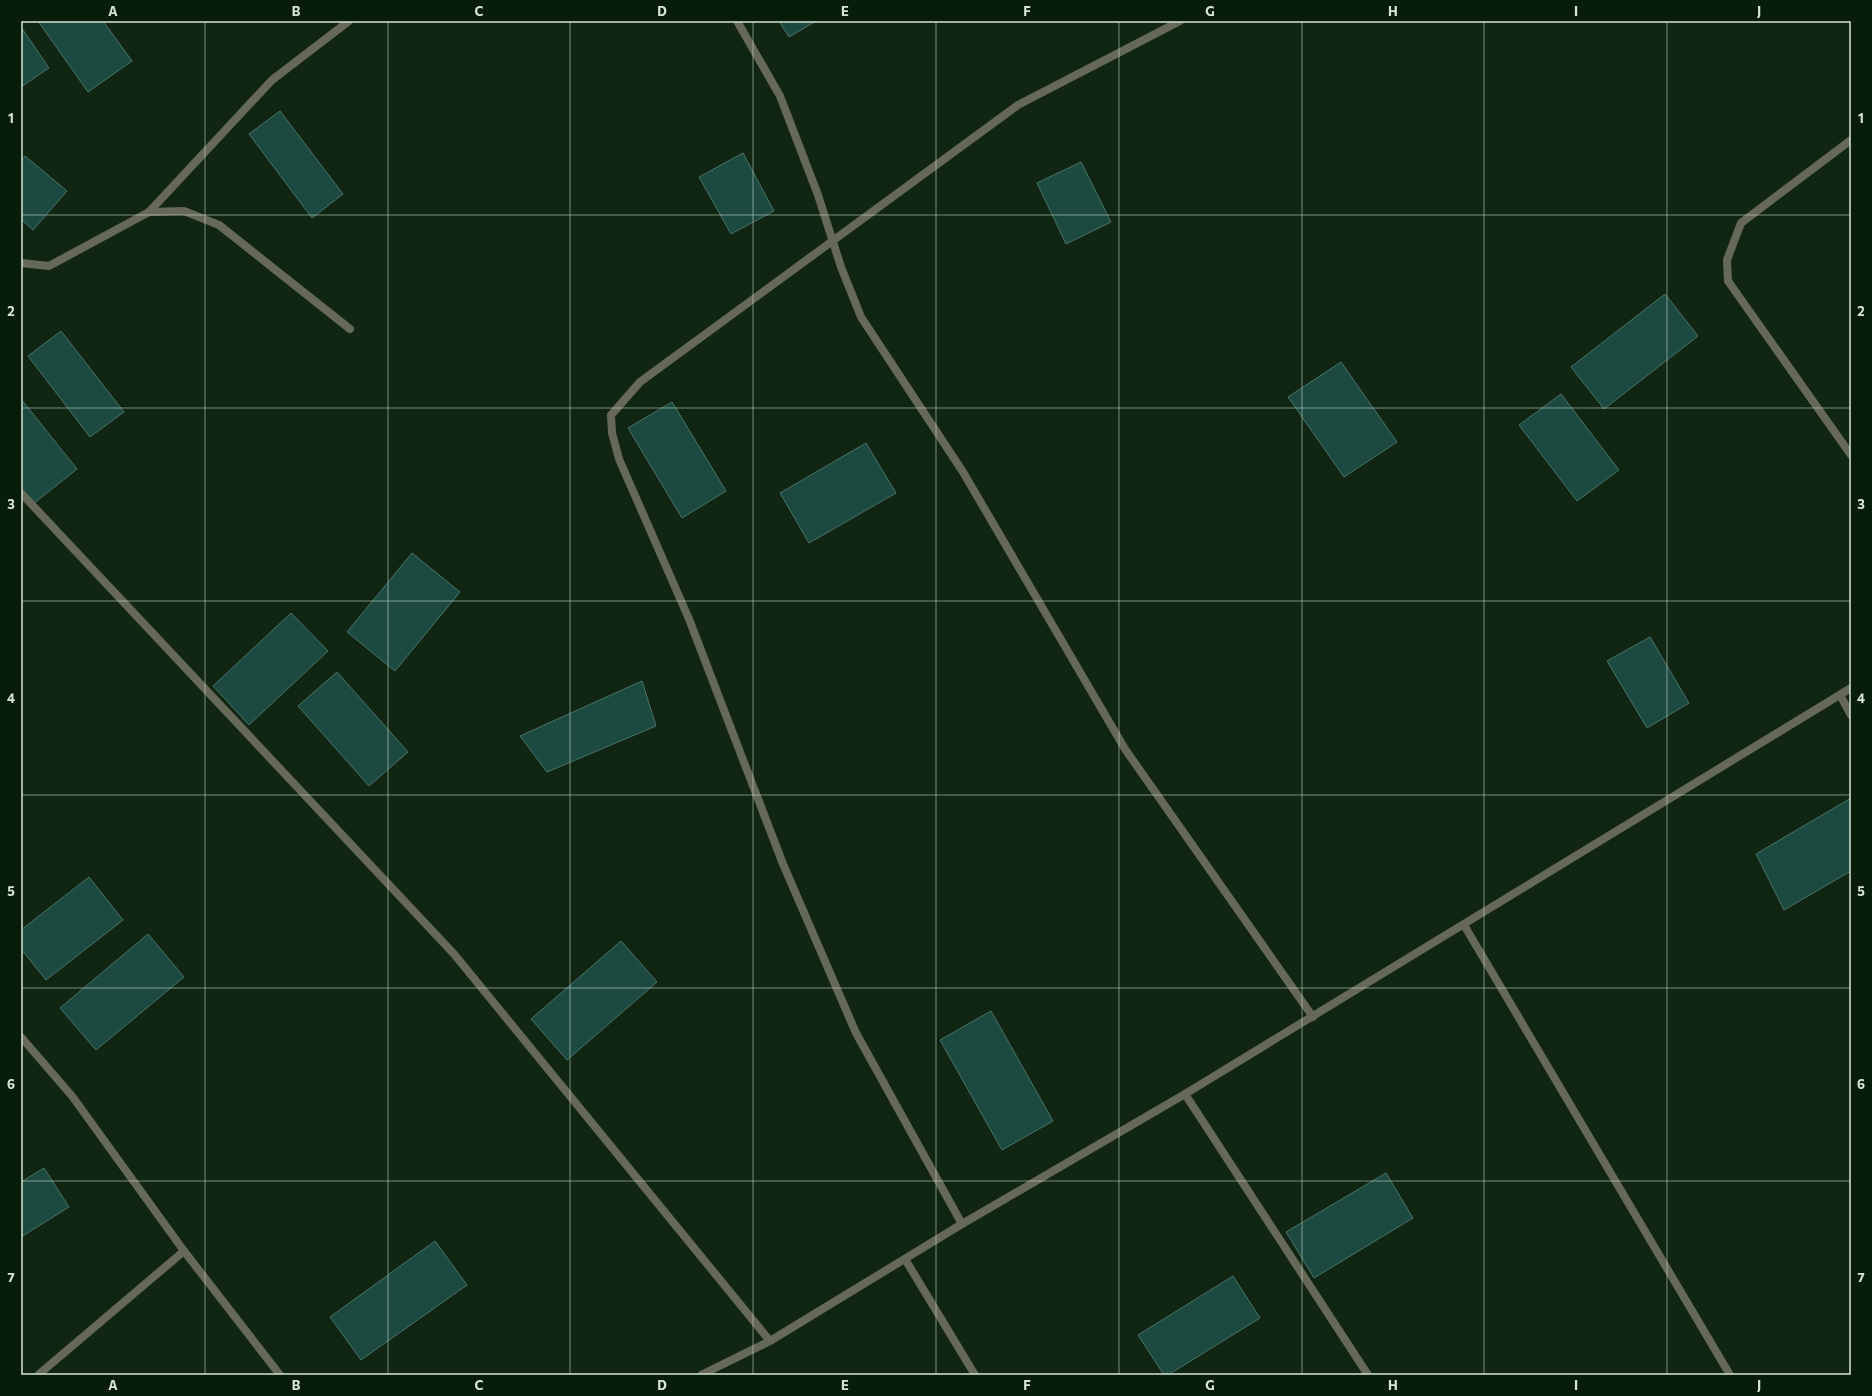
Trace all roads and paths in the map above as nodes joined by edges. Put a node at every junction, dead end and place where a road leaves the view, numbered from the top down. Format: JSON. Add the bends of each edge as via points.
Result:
{"nodes":[{"id":1,"x":349,"y":21,"type":"edge"},
{"id":2,"x":737,"y":21,"type":"edge"},
{"id":3,"x":1180,"y":21,"type":"edge"},
{"id":4,"x":1851,"y":140,"type":"edge"},
{"id":5,"x":149,"y":212,"type":"junction"},
{"id":6,"x":832,"y":240,"type":"junction"},
{"id":7,"x":21,"y":264,"type":"edge"},
{"id":8,"x":350,"y":329,"type":"dead end"},
{"id":9,"x":1851,"y":455,"type":"edge"},
{"id":10,"x":21,"y":493,"type":"edge"},
{"id":11,"x":1851,"y":688,"type":"edge"},
{"id":12,"x":1840,"y":695,"type":"junction"},
{"id":13,"x":1851,"y":715,"type":"edge"},
{"id":14,"x":1464,"y":925,"type":"junction"},
{"id":15,"x":1313,"y":1017,"type":"junction"},
{"id":16,"x":21,"y":1037,"type":"edge"},
{"id":17,"x":1185,"y":1094,"type":"junction"},
{"id":18,"x":962,"y":1224,"type":"junction"},
{"id":19,"x":184,"y":1251,"type":"junction"},
{"id":20,"x":905,"y":1258,"type":"junction"},
{"id":21,"x":770,"y":1341,"type":"junction"},
{"id":22,"x":38,"y":1375,"type":"edge"},
{"id":23,"x":280,"y":1375,"type":"edge"},
{"id":24,"x":701,"y":1375,"type":"edge"},
{"id":25,"x":975,"y":1375,"type":"edge"},
{"id":26,"x":1368,"y":1375,"type":"edge"},
{"id":27,"x":1730,"y":1375,"type":"edge"}],
"edges":[{"from":1,"to":5,"type":"street","via":[[272,80]]},
{"from":2,"to":6,"type":"street","via":[[780,96],[818,195]]},
{"from":3,"to":6,"type":"street","via":[[1018,105]]},
{"from":4,"to":9,"type":"street","via":[[1741,223],[1727,260],[1728,281]]},
{"from":5,"to":7,"type":"street","via":[[49,266]]},
{"from":5,"to":8,"type":"street","via":[[184,211],[219,225]]},
{"from":6,"to":15,"type":"street","via":[[861,317],[963,472],[1125,749]]},
{"from":6,"to":18,"type":"street","via":[[640,382],[611,415],[612,433],[619,459],[689,619],[783,864],[856,1034]]},
{"from":10,"to":21,"type":"street","via":[[454,954]]},
{"from":11,"to":12,"type":"street"},
{"from":12,"to":13,"type":"street"},
{"from":12,"to":14,"type":"street"},
{"from":14,"to":15,"type":"street"},
{"from":14,"to":27,"type":"street"},
{"from":15,"to":17,"type":"street"},
{"from":16,"to":19,"type":"street","via":[[72,1096]]},
{"from":17,"to":18,"type":"street"},
{"from":17,"to":26,"type":"street"},
{"from":18,"to":20,"type":"street"},
{"from":19,"to":22,"type":"street"},
{"from":19,"to":23,"type":"street"},
{"from":20,"to":21,"type":"street"},
{"from":20,"to":25,"type":"street"},
{"from":21,"to":24,"type":"street"}]}
